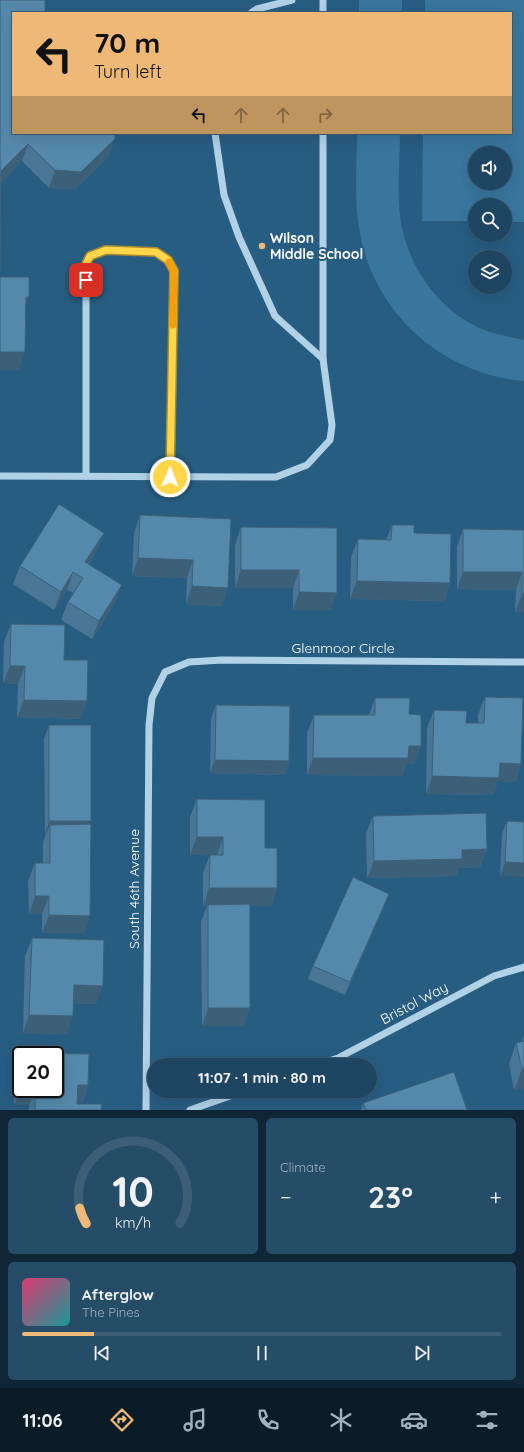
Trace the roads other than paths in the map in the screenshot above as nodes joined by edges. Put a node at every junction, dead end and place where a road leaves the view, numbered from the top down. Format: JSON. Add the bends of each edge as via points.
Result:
{"nodes":[{"id":1,"x":292,"y":0,"type":"edge"},
{"id":2,"x":323,"y":0,"type":"edge"},
{"id":3,"x":253,"y":12,"type":"edge"},
{"id":4,"x":323,"y":12,"type":"edge"},
{"id":5,"x":215,"y":134,"type":"edge"},
{"id":6,"x":323,"y":134,"type":"edge"},
{"id":7,"x":323,"y":359,"type":"junction"},
{"id":8,"x":0,"y":476,"type":"edge"},
{"id":9,"x":86,"y":476,"type":"junction"},
{"id":10,"x":170,"y":477,"type":"junction"},
{"id":11,"x":524,"y":662,"type":"edge"},
{"id":12,"x":164,"y":672,"type":"joint"},
{"id":13,"x":524,"y":967,"type":"edge"},
{"id":14,"x":338,"y":1058,"type":"edge"},
{"id":15,"x":224,"y":1098,"type":"edge"},
{"id":16,"x":146,"y":1110,"type":"edge"},
{"id":17,"x":190,"y":1110,"type":"edge"}],
"edges":[{"from":1,"to":3,"type":"street"},
{"from":2,"to":4,"type":"street"},
{"from":5,"to":7,"type":"street","via":[[224,195],[238,237],[275,316]]},
{"from":6,"to":7,"type":"street"},
{"from":7,"to":10,"type":"street","via":[[332,426],[330,440],[307,465],[276,477]]},
{"from":8,"to":9,"type":"street"},
{"from":9,"to":10,"type":"street"},
{"from":9,"to":10,"type":"street","via":[[86,264],[90,256],[106,250],[156,252],[168,260],[174,271]]},
{"from":11,"to":12,"type":"street","name":"Glenmoor Circle","via":[[222,660],[189,662]]},
{"from":12,"to":16,"type":"street","name":"South 46th Avenue","via":[[152,698],[149,725]]},
{"from":13,"to":14,"type":"street","name":"Bristol Way","via":[[494,976]]},
{"from":15,"to":17,"type":"street"}]}
